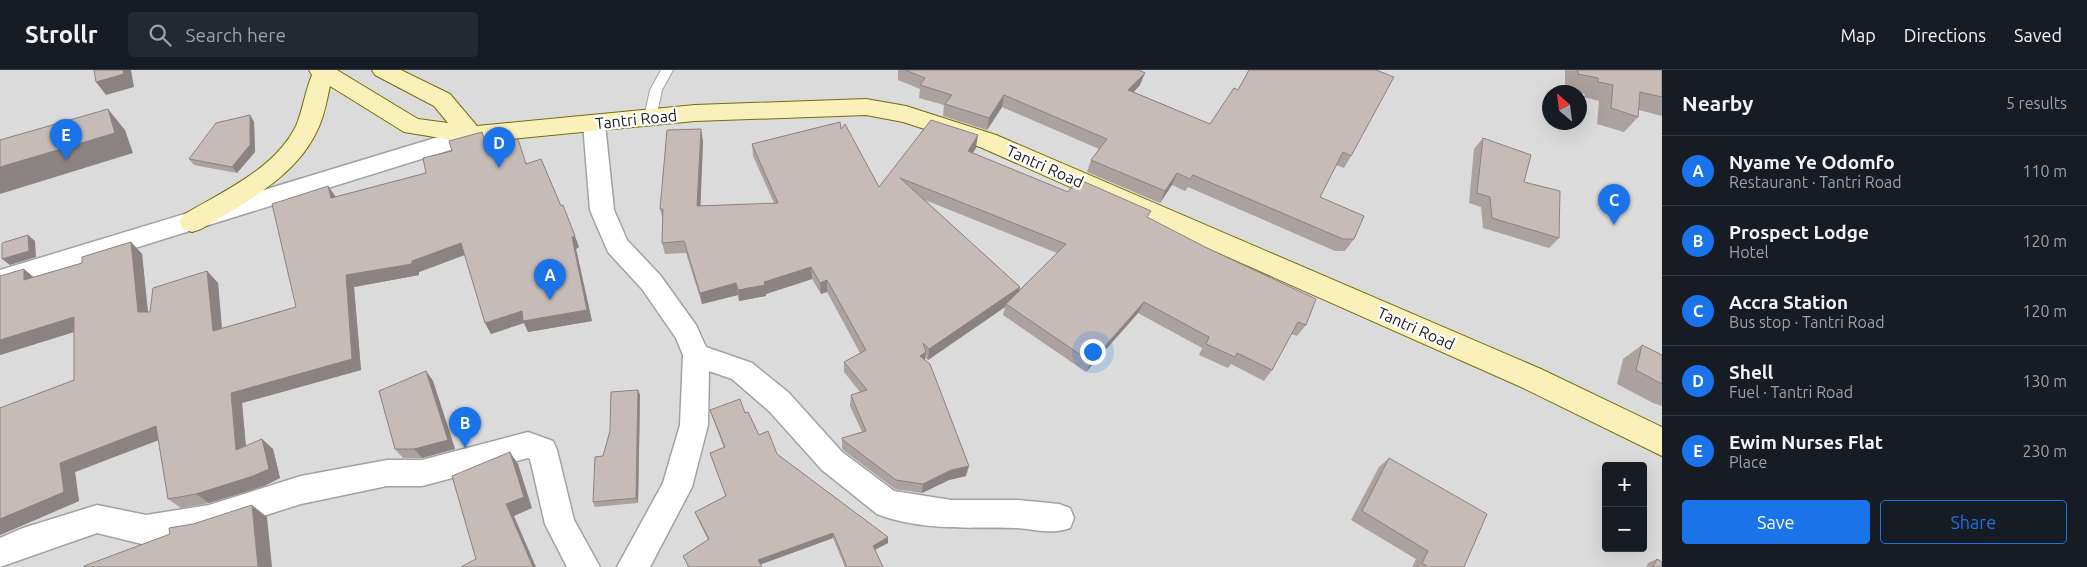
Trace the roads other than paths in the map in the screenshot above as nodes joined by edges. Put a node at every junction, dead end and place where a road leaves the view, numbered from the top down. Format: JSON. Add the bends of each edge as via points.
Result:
{"nodes":[{"id":1,"x":384,"y":70,"type":"edge"},
{"id":2,"x":666,"y":70,"type":"edge"},
{"id":3,"x":322,"y":71,"type":"edge"},
{"id":4,"x":650,"y":118,"type":"junction"},
{"id":5,"x":594,"y":124,"type":"junction"},
{"id":6,"x":471,"y":135,"type":"junction"},
{"id":7,"x":192,"y":222,"type":"junction"},
{"id":8,"x":0,"y":280,"type":"edge"},
{"id":9,"x":696,"y":356,"type":"junction"},
{"id":10,"x":1661,"y":440,"type":"edge"},
{"id":11,"x":1059,"y":518,"type":"dead end"},
{"id":12,"x":0,"y":553,"type":"edge"},
{"id":13,"x":584,"y":567,"type":"edge"},
{"id":14,"x":633,"y":567,"type":"edge"}],
"edges":[{"from":1,"to":6,"type":"street","via":[[442,100]]},
{"from":2,"to":4,"type":"lane","via":[[656,90]]},
{"from":3,"to":6,"type":"street","name":"Tantri Road","via":[[412,126]]},
{"from":3,"to":7,"type":"street","via":[[310,122],[293,149],[259,180]]},
{"from":4,"to":5,"type":"street","name":"Tantri Road"},
{"from":4,"to":10,"type":"street","name":"Tantri Road","via":[[866,107],[906,114],[988,141],[1531,378]]},
{"from":5,"to":6,"type":"street","name":"Tantri Road"},
{"from":5,"to":9,"type":"street","via":[[602,210],[617,246],[650,282],[687,333]]},
{"from":6,"to":7,"type":"street"},
{"from":7,"to":8,"type":"street"},
{"from":9,"to":11,"type":"street","via":[[742,371],[779,402],[832,462],[888,504],[950,514]]},
{"from":9,"to":14,"type":"street","via":[[694,425],[677,487]]},
{"from":12,"to":13,"type":"street","via":[[97,519],[146,530],[209,518],[301,490],[387,473],[422,473],[528,445],[543,450],[560,524]]}]}
